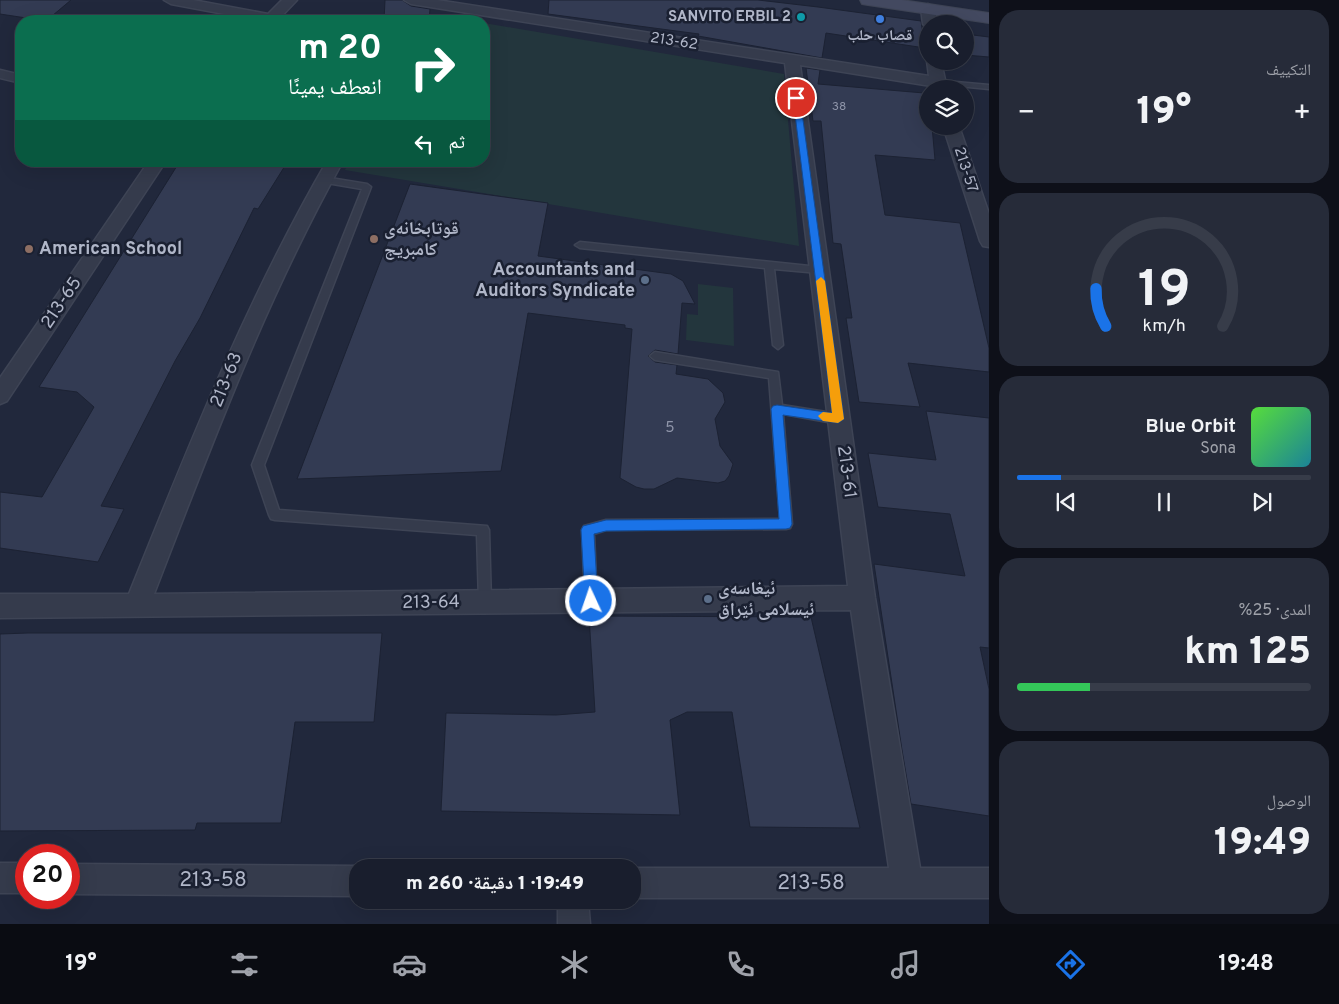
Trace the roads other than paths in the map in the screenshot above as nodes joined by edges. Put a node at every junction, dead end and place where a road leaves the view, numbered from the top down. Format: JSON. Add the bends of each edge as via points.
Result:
{"nodes":[{"id":1,"x":171,"y":0,"type":"edge"},
{"id":2,"x":290,"y":0,"type":"edge"},
{"id":3,"x":411,"y":0,"type":"edge"},
{"id":4,"x":868,"y":0,"type":"edge"},
{"id":5,"x":961,"y":0,"type":"edge"},
{"id":6,"x":989,"y":4,"type":"edge"},
{"id":7,"x":245,"y":15,"type":"edge"},
{"id":8,"x":275,"y":15,"type":"edge"},
{"id":9,"x":469,"y":15,"type":"edge"},
{"id":10,"x":925,"y":15,"type":"edge"},
{"id":11,"x":490,"y":18,"type":"edge"},
{"id":12,"x":974,"y":18,"type":"edge"},
{"id":13,"x":989,"y":18,"type":"edge"},
{"id":14,"x":792,"y":60,"type":"junction"},
{"id":15,"x":0,"y":74,"type":"edge"},
{"id":16,"x":15,"y":78,"type":"edge"},
{"id":17,"x":919,"y":82,"type":"edge"},
{"id":18,"x":974,"y":86,"type":"edge"},
{"id":19,"x":989,"y":87,"type":"edge"},
{"id":20,"x":954,"y":135,"type":"edge"},
{"id":21,"x":154,"y":167,"type":"edge"},
{"id":22,"x":332,"y":167,"type":"edge"},
{"id":23,"x":324,"y":180,"type":"junction"},
{"id":24,"x":989,"y":241,"type":"edge"},
{"id":25,"x":580,"y":245,"type":"dead end"},
{"id":26,"x":769,"y":264,"type":"junction"},
{"id":27,"x":819,"y":270,"type":"junction"},
{"id":28,"x":778,"y":345,"type":"dead end"},
{"id":29,"x":654,"y":356,"type":"dead end"},
{"id":30,"x":0,"y":394,"type":"edge"},
{"id":31,"x":777,"y":409,"type":"junction"},
{"id":32,"x":838,"y":419,"type":"junction"},
{"id":33,"x":862,"y":598,"type":"junction"},
{"id":34,"x":591,"y":601,"type":"junction"},
{"id":35,"x":485,"y":602,"type":"junction"},
{"id":36,"x":0,"y":606,"type":"edge"},
{"id":37,"x":136,"y":606,"type":"junction"},
{"id":38,"x":0,"y":878,"type":"edge"},
{"id":39,"x":15,"y":878,"type":"edge"},
{"id":40,"x":80,"y":878,"type":"edge"},
{"id":41,"x":349,"y":881,"type":"edge"},
{"id":42,"x":641,"y":883,"type":"edge"},
{"id":43,"x":906,"y":883,"type":"junction"},
{"id":44,"x":989,"y":883,"type":"edge"},
{"id":45,"x":573,"y":909,"type":"edge"},
{"id":46,"x":574,"y":924,"type":"edge"}],
"edges":[{"from":1,"to":7,"type":"street"},
{"from":2,"to":8,"type":"street"},
{"from":3,"to":9,"type":"street","name":"213-62","via":[[426,9]]},
{"from":4,"to":10,"type":"main road"},
{"from":5,"to":6,"type":"main road"},
{"from":11,"to":14,"type":"street","name":"213-62"},
{"from":12,"to":13,"type":"main road"},
{"from":14,"to":17,"type":"street","name":"213-62"},
{"from":14,"to":27,"type":"street","name":"213-61"},
{"from":15,"to":16,"type":"street"},
{"from":18,"to":19,"type":"lane"},
{"from":20,"to":24,"type":"street","name":"213-57"},
{"from":21,"to":30,"type":"street","name":"213-65"},
{"from":22,"to":23,"type":"street","name":"213-63"},
{"from":23,"to":35,"type":"lane","via":[[367,187],[258,465],[275,515],[483,530]]},
{"from":23,"to":37,"type":"street","name":"213-63","via":[[288,245],[239,349]]},
{"from":25,"to":26,"type":"lane"},
{"from":26,"to":27,"type":"lane"},
{"from":26,"to":28,"type":"lane"},
{"from":27,"to":32,"type":"street","name":"213-61"},
{"from":29,"to":31,"type":"lane","via":[[774,375]]},
{"from":31,"to":32,"type":"lane"},
{"from":31,"to":34,"type":"lane","via":[[786,524],[606,525],[588,530]]},
{"from":32,"to":33,"type":"street","name":"213-61"},
{"from":33,"to":34,"type":"street","name":"213-64"},
{"from":33,"to":43,"type":"street","name":"213-61"},
{"from":34,"to":35,"type":"street","name":"213-64"},
{"from":35,"to":37,"type":"street","name":"213-64"},
{"from":36,"to":37,"type":"street","name":"213-64"},
{"from":38,"to":39,"type":"street"},
{"from":40,"to":41,"type":"street","name":"213-58"},
{"from":42,"to":43,"type":"street","name":"213-58"},
{"from":43,"to":44,"type":"street","name":"213-58"},
{"from":45,"to":46,"type":"street"}]}
